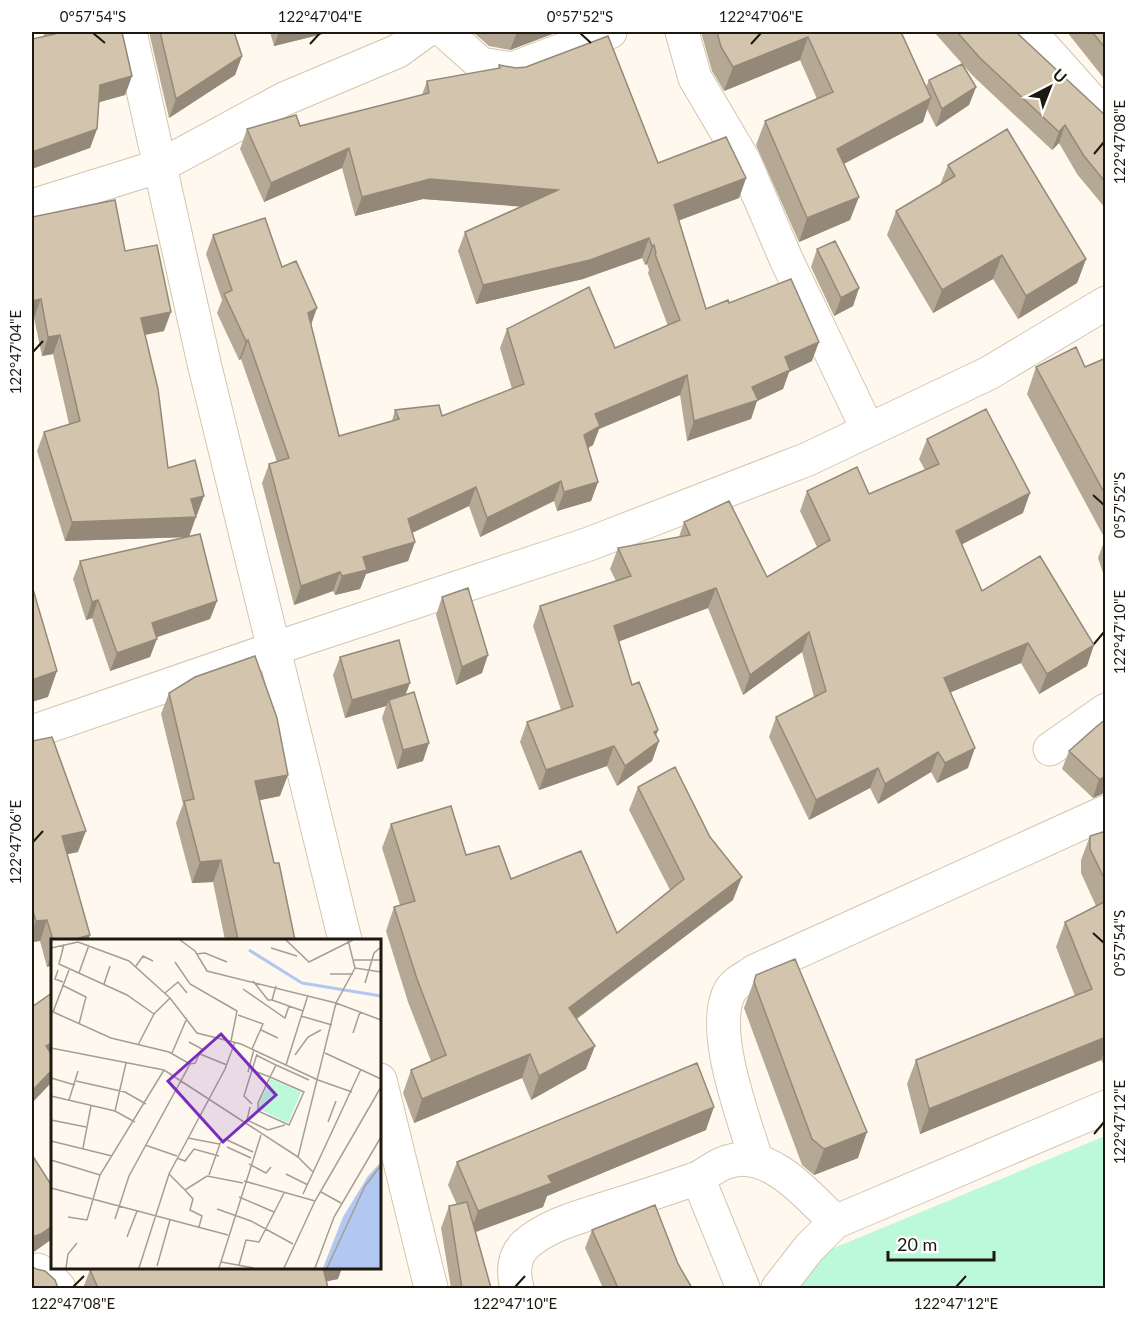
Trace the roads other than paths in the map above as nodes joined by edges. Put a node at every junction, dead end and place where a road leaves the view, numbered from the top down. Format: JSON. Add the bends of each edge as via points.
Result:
{"nodes":[{"id":1,"x":130,"y":32,"type":"edge"},
{"id":2,"x":424,"y":32,"type":"edge"},
{"id":3,"x":445,"y":32,"type":"edge"},
{"id":4,"x":610,"y":32,"type":"edge"},
{"id":5,"x":681,"y":32,"type":"edge"},
{"id":6,"x":1030,"y":32,"type":"edge"},
{"id":7,"x":1106,"y":117,"type":"edge"},
{"id":8,"x":160,"y":166,"type":"junction"},
{"id":9,"x":32,"y":206,"type":"edge"},
{"id":10,"x":1106,"y":303,"type":"edge"},
{"id":11,"x":868,"y":430,"type":"junction"},
{"id":12,"x":273,"y":649,"type":"junction"},
{"id":13,"x":1106,"y":710,"type":"edge"},
{"id":14,"x":32,"y":732,"type":"edge"},
{"id":15,"x":1050,"y":749,"type":"dead end"},
{"id":16,"x":1106,"y":812,"type":"edge"},
{"id":17,"x":345,"y":939,"type":"edge"},
{"id":18,"x":381,"y":1084,"type":"edge"},
{"id":19,"x":1106,"y":1107,"type":"edge"},
{"id":20,"x":756,"y":1160,"type":"junction"},
{"id":21,"x":698,"y":1178,"type":"junction"},
{"id":22,"x":835,"y":1222,"type":"junction"},
{"id":23,"x":32,"y":1272,"type":"edge"},
{"id":24,"x":59,"y":1288,"type":"edge"},
{"id":25,"x":431,"y":1288,"type":"edge"},
{"id":26,"x":517,"y":1288,"type":"edge"},
{"id":27,"x":744,"y":1288,"type":"edge"},
{"id":28,"x":778,"y":1288,"type":"edge"}],
"edges":[{"from":1,"to":8,"type":"street"},
{"from":2,"to":8,"type":"street","via":[[398,51],[284,99]]},
{"from":3,"to":4,"type":"street","via":[[481,64],[513,69]]},
{"from":5,"to":11,"type":"street","via":[[695,78],[744,161]]},
{"from":6,"to":7,"type":"street"},
{"from":8,"to":9,"type":"street"},
{"from":8,"to":12,"type":"street"},
{"from":10,"to":11,"type":"street","via":[[989,373]]},
{"from":11,"to":12,"type":"street","via":[[808,459],[589,544]]},
{"from":12,"to":14,"type":"street"},
{"from":12,"to":17,"type":"street"},
{"from":13,"to":15,"type":"street"},
{"from":16,"to":20,"type":"street","via":[[755,971],[730,990],[723,1012],[730,1072]]},
{"from":18,"to":25,"type":"street"},
{"from":19,"to":22,"type":"street"},
{"from":20,"to":21,"type":"street","via":[[728,1161]]},
{"from":20,"to":22,"type":"street","via":[[784,1173]]},
{"from":21,"to":26,"type":"street","via":[[543,1233],[524,1246],[515,1260]]},
{"from":21,"to":27,"type":"street"},
{"from":22,"to":28,"type":"street"},
{"from":23,"to":24,"type":"street","via":[[38,1270]]}]}
